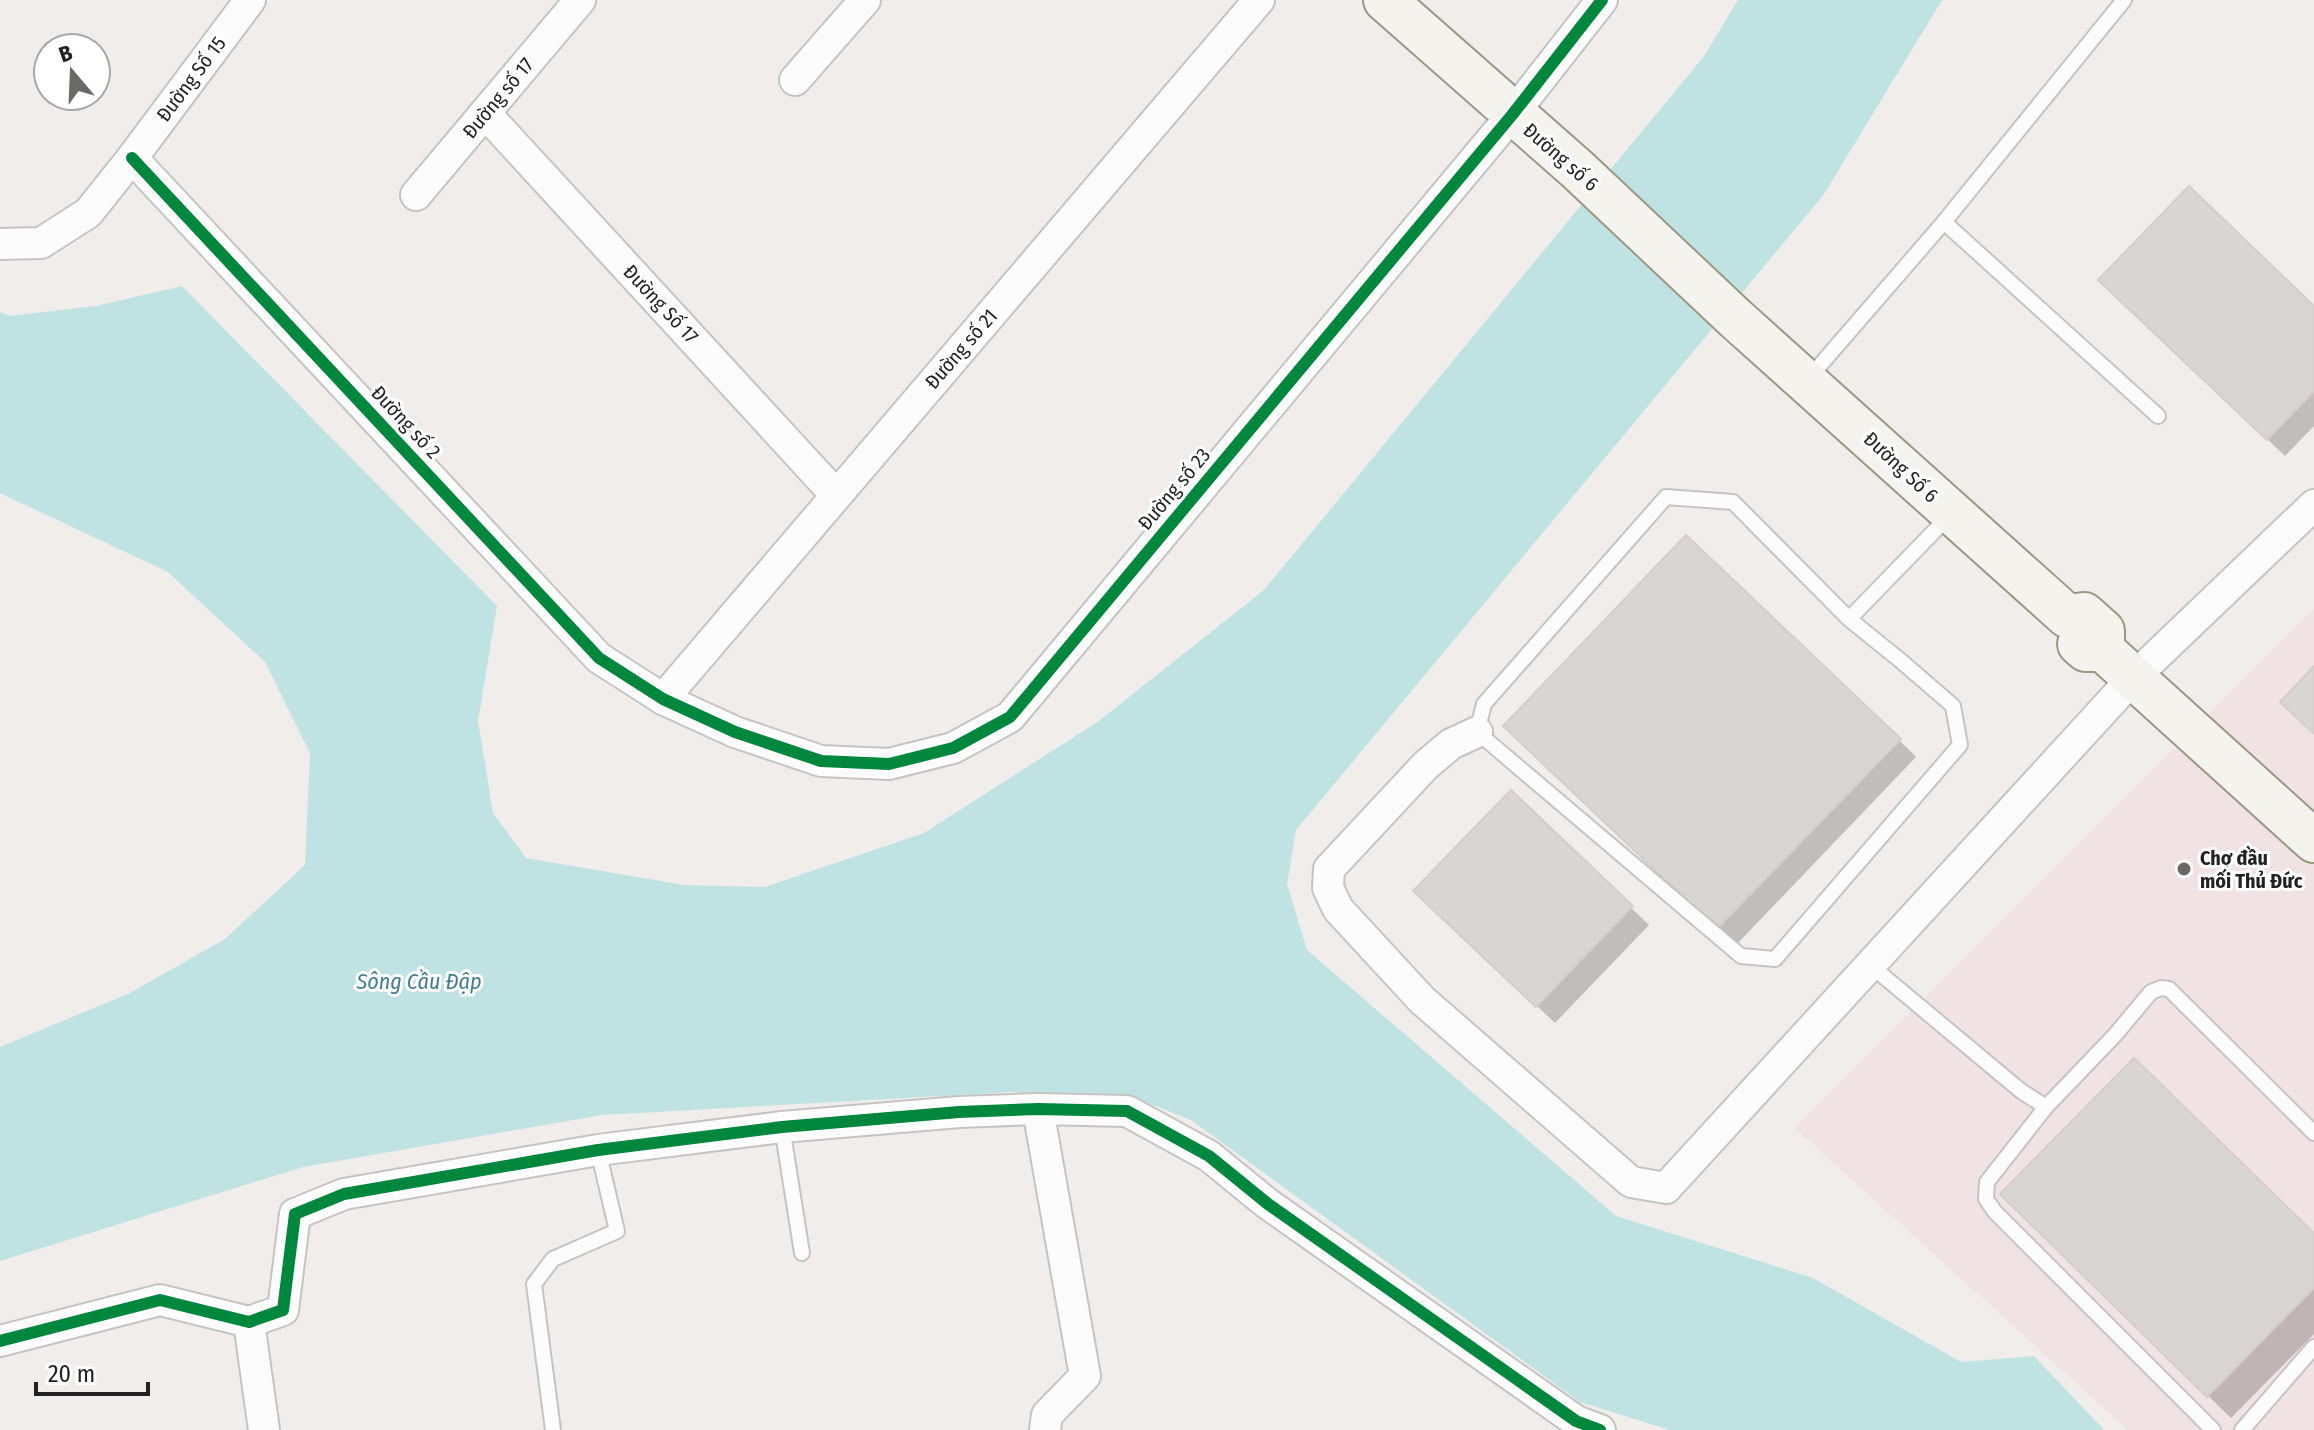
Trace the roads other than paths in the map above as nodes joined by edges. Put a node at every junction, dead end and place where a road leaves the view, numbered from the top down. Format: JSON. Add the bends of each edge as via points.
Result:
{"nodes":[{"id":1,"x":250,"y":0,"type":"edge"},
{"id":2,"x":580,"y":0,"type":"edge"},
{"id":3,"x":865,"y":0,"type":"edge"},
{"id":4,"x":1259,"y":0,"type":"edge"},
{"id":5,"x":1385,"y":0,"type":"edge"},
{"id":6,"x":1602,"y":0,"type":"edge"},
{"id":7,"x":2124,"y":0,"type":"edge"},
{"id":8,"x":795,"y":80,"type":"dead end"},
{"id":9,"x":485,"y":113,"type":"junction"},
{"id":10,"x":1512,"y":115,"type":"junction"},
{"id":11,"x":132,"y":158,"type":"junction"},
{"id":12,"x":416,"y":195,"type":"dead end"},
{"id":13,"x":1944,"y":222,"type":"junction"},
{"id":14,"x":0,"y":244,"type":"edge"},
{"id":15,"x":1735,"y":318,"type":"joint"},
{"id":16,"x":1807,"y":380,"type":"junction"},
{"id":17,"x":2158,"y":416,"type":"dead end"},
{"id":18,"x":836,"y":495,"type":"junction"},
{"id":19,"x":2314,"y":505,"type":"edge"},
{"id":20,"x":1952,"y":513,"type":"junction"},
{"id":21,"x":1849,"y":619,"type":"junction"},
{"id":22,"x":2118,"y":664,"type":"junction"},
{"id":23,"x":663,"y":699,"type":"junction"},
{"id":24,"x":1477,"y":732,"type":"junction"},
{"id":25,"x":2314,"y":841,"type":"edge"},
{"id":26,"x":1870,"y":965,"type":"junction"},
{"id":27,"x":2046,"y":1107,"type":"junction"},
{"id":28,"x":1038,"y":1109,"type":"junction"},
{"id":29,"x":782,"y":1127,"type":"junction"},
{"id":30,"x":2314,"y":1133,"type":"edge"},
{"id":31,"x":598,"y":1150,"type":"junction"},
{"id":32,"x":802,"y":1253,"type":"dead end"},
{"id":33,"x":249,"y":1322,"type":"junction"},
{"id":34,"x":0,"y":1341,"type":"edge"},
{"id":35,"x":2314,"y":1347,"type":"edge"},
{"id":36,"x":264,"y":1430,"type":"edge"},
{"id":37,"x":553,"y":1430,"type":"edge"},
{"id":38,"x":1045,"y":1430,"type":"edge"},
{"id":39,"x":1600,"y":1430,"type":"edge"},
{"id":40,"x":2213,"y":1430,"type":"edge"},
{"id":41,"x":2242,"y":1430,"type":"edge"}],
"edges":[{"from":1,"to":11,"type":"street","name":"Đường Số 15"},
{"from":2,"to":9,"type":"street","name":"Đường số 17"},
{"from":3,"to":8,"type":"street"},
{"from":4,"to":18,"type":"street","name":"Đường số 21"},
{"from":5,"to":10,"type":"street","name":"Đường số 6"},
{"from":6,"to":10,"type":"street","name":"Đường số 23"},
{"from":7,"to":13,"type":"lane"},
{"from":9,"to":12,"type":"street","name":"Đường số 17"},
{"from":9,"to":18,"type":"street","name":"Đường Số 17"},
{"from":10,"to":15,"type":"street","name":"Đường số 6"},
{"from":10,"to":23,"type":"street","name":"Đường số 23","via":[[1010,717],[953,748],[889,764],[821,761],[735,732]]},
{"from":11,"to":14,"type":"street","via":[[88,213],[41,243]]},
{"from":11,"to":23,"type":"street","name":"Đường số 2","via":[[599,658]]},
{"from":13,"to":16,"type":"lane"},
{"from":13,"to":17,"type":"lane"},
{"from":15,"to":16,"type":"street","name":"Đường Số 6"},
{"from":16,"to":20,"type":"street","name":"Đường Số 6"},
{"from":18,"to":23,"type":"street","name":"Đường số 21"},
{"from":19,"to":22,"type":"street"},
{"from":20,"to":21,"type":"lane"},
{"from":20,"to":22,"type":"street","name":"Đường Số 6","via":[[2067,616],[2084,614],[2103,631]]},
{"from":21,"to":24,"type":"lane","via":[[1733,502],[1666,497],[1484,704]]},
{"from":21,"to":24,"type":"lane","via":[[1953,706],[1960,745],[1775,959],[1741,956]]},
{"from":22,"to":25,"type":"street","name":"Đường Số 6"},
{"from":22,"to":26,"type":"street"},
{"from":24,"to":26,"type":"street","via":[[1451,744],[1426,765],[1329,869],[1328,888],[1338,909],[1422,1000],[1631,1182],[1666,1188]]},
{"from":26,"to":27,"type":"lane"},
{"from":27,"to":30,"type":"lane","via":[[2151,992],[2161,988],[2169,989]]},
{"from":27,"to":40,"type":"lane","via":[[1987,1182],[1986,1199]]},
{"from":28,"to":29,"type":"street"},
{"from":28,"to":38,"type":"street","via":[[1085,1376],[1047,1415]]},
{"from":28,"to":39,"type":"street","via":[[1127,1111],[1209,1156],[1268,1204],[1576,1421]]},
{"from":29,"to":31,"type":"street"},
{"from":29,"to":32,"type":"lane"},
{"from":31,"to":33,"type":"street","via":[[344,1194],[295,1214],[283,1310]]},
{"from":31,"to":37,"type":"lane","via":[[617,1231],[553,1259],[534,1284]]},
{"from":33,"to":34,"type":"street","via":[[160,1300]]},
{"from":33,"to":36,"type":"street"},
{"from":35,"to":41,"type":"lane"}]}
